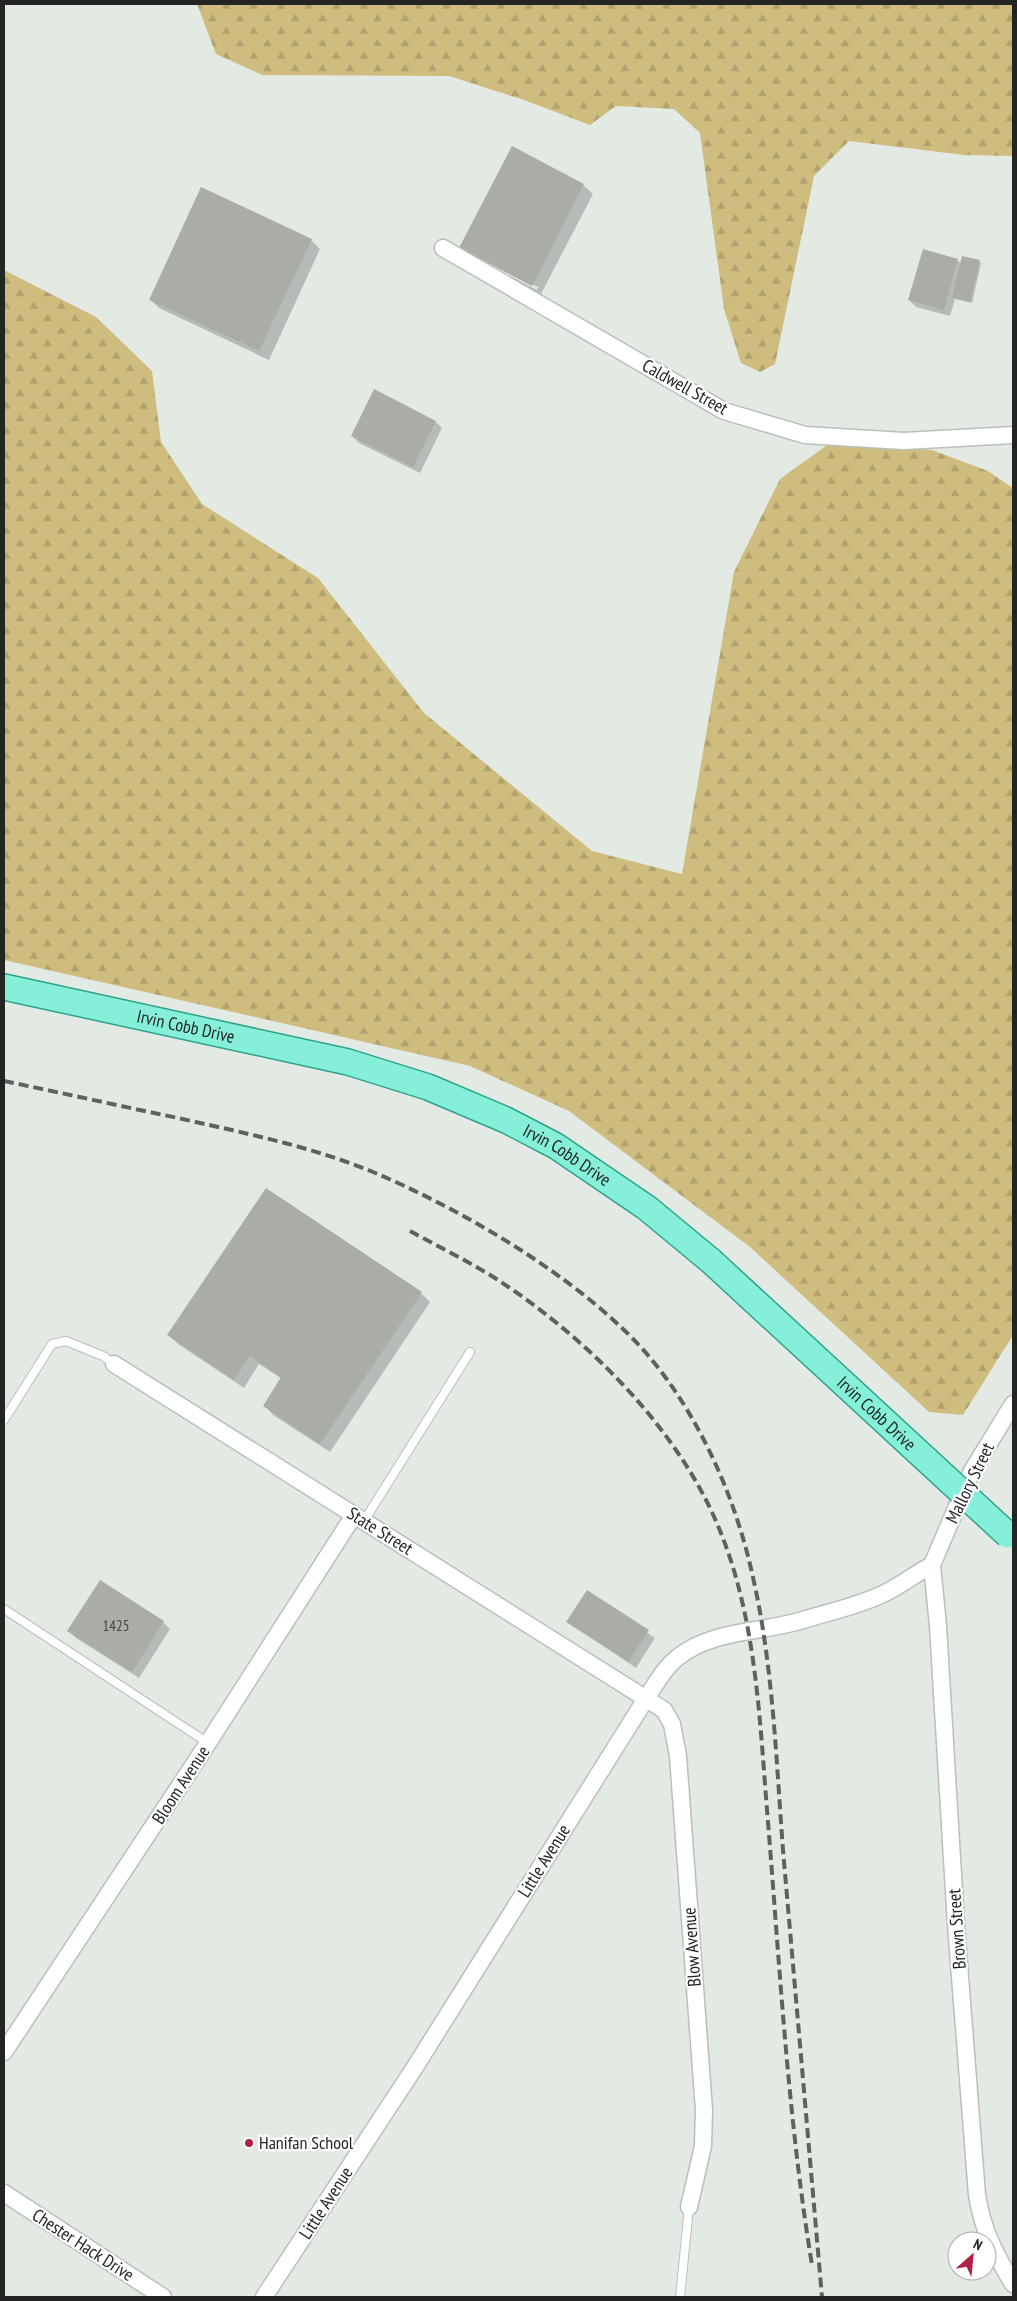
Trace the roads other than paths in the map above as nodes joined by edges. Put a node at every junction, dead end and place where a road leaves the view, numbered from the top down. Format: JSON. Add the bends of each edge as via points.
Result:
{"nodes":[{"id":1,"x":443,"y":248,"type":"dead end"},
{"id":2,"x":1013,"y":435,"type":"edge"},
{"id":3,"x":4,"y":987,"type":"edge"},
{"id":4,"x":470,"y":1352,"type":"dead end"},
{"id":5,"x":114,"y":1364,"type":"joint"},
{"id":6,"x":1013,"y":1404,"type":"edge"},
{"id":7,"x":4,"y":1420,"type":"edge"},
{"id":8,"x":359,"y":1518,"type":"junction"},
{"id":9,"x":1010,"y":1538,"type":"edge"},
{"id":10,"x":932,"y":1565,"type":"junction"},
{"id":11,"x":4,"y":1609,"type":"edge"},
{"id":12,"x":647,"y":1697,"type":"junction"},
{"id":13,"x":208,"y":1744,"type":"junction"},
{"id":14,"x":4,"y":2052,"type":"edge"},
{"id":15,"x":4,"y":2193,"type":"edge"},
{"id":16,"x":689,"y":2207,"type":"joint"},
{"id":17,"x":1013,"y":2284,"type":"edge"},
{"id":18,"x":163,"y":2297,"type":"edge"},
{"id":19,"x":264,"y":2297,"type":"edge"},
{"id":20,"x":680,"y":2297,"type":"edge"}],
"edges":[{"from":1,"to":2,"type":"street","name":"Caldwell Street","via":[[724,412],[805,435],[904,440]]},
{"from":3,"to":9,"type":"main road","name":"Irvin Cobb Drive","bridge":true,"via":[[348,1062],[428,1087],[506,1120],[556,1146],[647,1208],[711,1261]]},
{"from":4,"to":8,"type":"lane"},
{"from":5,"to":7,"type":"lane","via":[[66,1341],[52,1344]]},
{"from":5,"to":8,"type":"street","name":"State Street"},
{"from":6,"to":10,"type":"street","name":"Mallory Street","via":[[972,1471]]},
{"from":8,"to":12,"type":"street","name":"State Street"},
{"from":8,"to":13,"type":"street","name":"Bloom Avenue"},
{"from":10,"to":12,"type":"street","name":"Little Avenue","via":[[884,1594],[801,1621],[719,1637],[696,1646],[677,1658]]},
{"from":10,"to":17,"type":"street","name":"Brown Street","via":[[976,2195],[991,2248]]},
{"from":11,"to":13,"type":"lane"},
{"from":12,"to":16,"type":"street","name":"Blow Avenue","via":[[664,1710],[672,1724],[678,1756],[704,2110],[703,2146]]},
{"from":12,"to":19,"type":"street","name":"Little Avenue","via":[[415,2067]]},
{"from":13,"to":14,"type":"street","name":"Bloom Avenue"},
{"from":15,"to":18,"type":"street","name":"Chester Hack Drive"},
{"from":16,"to":20,"type":"lane"}]}
